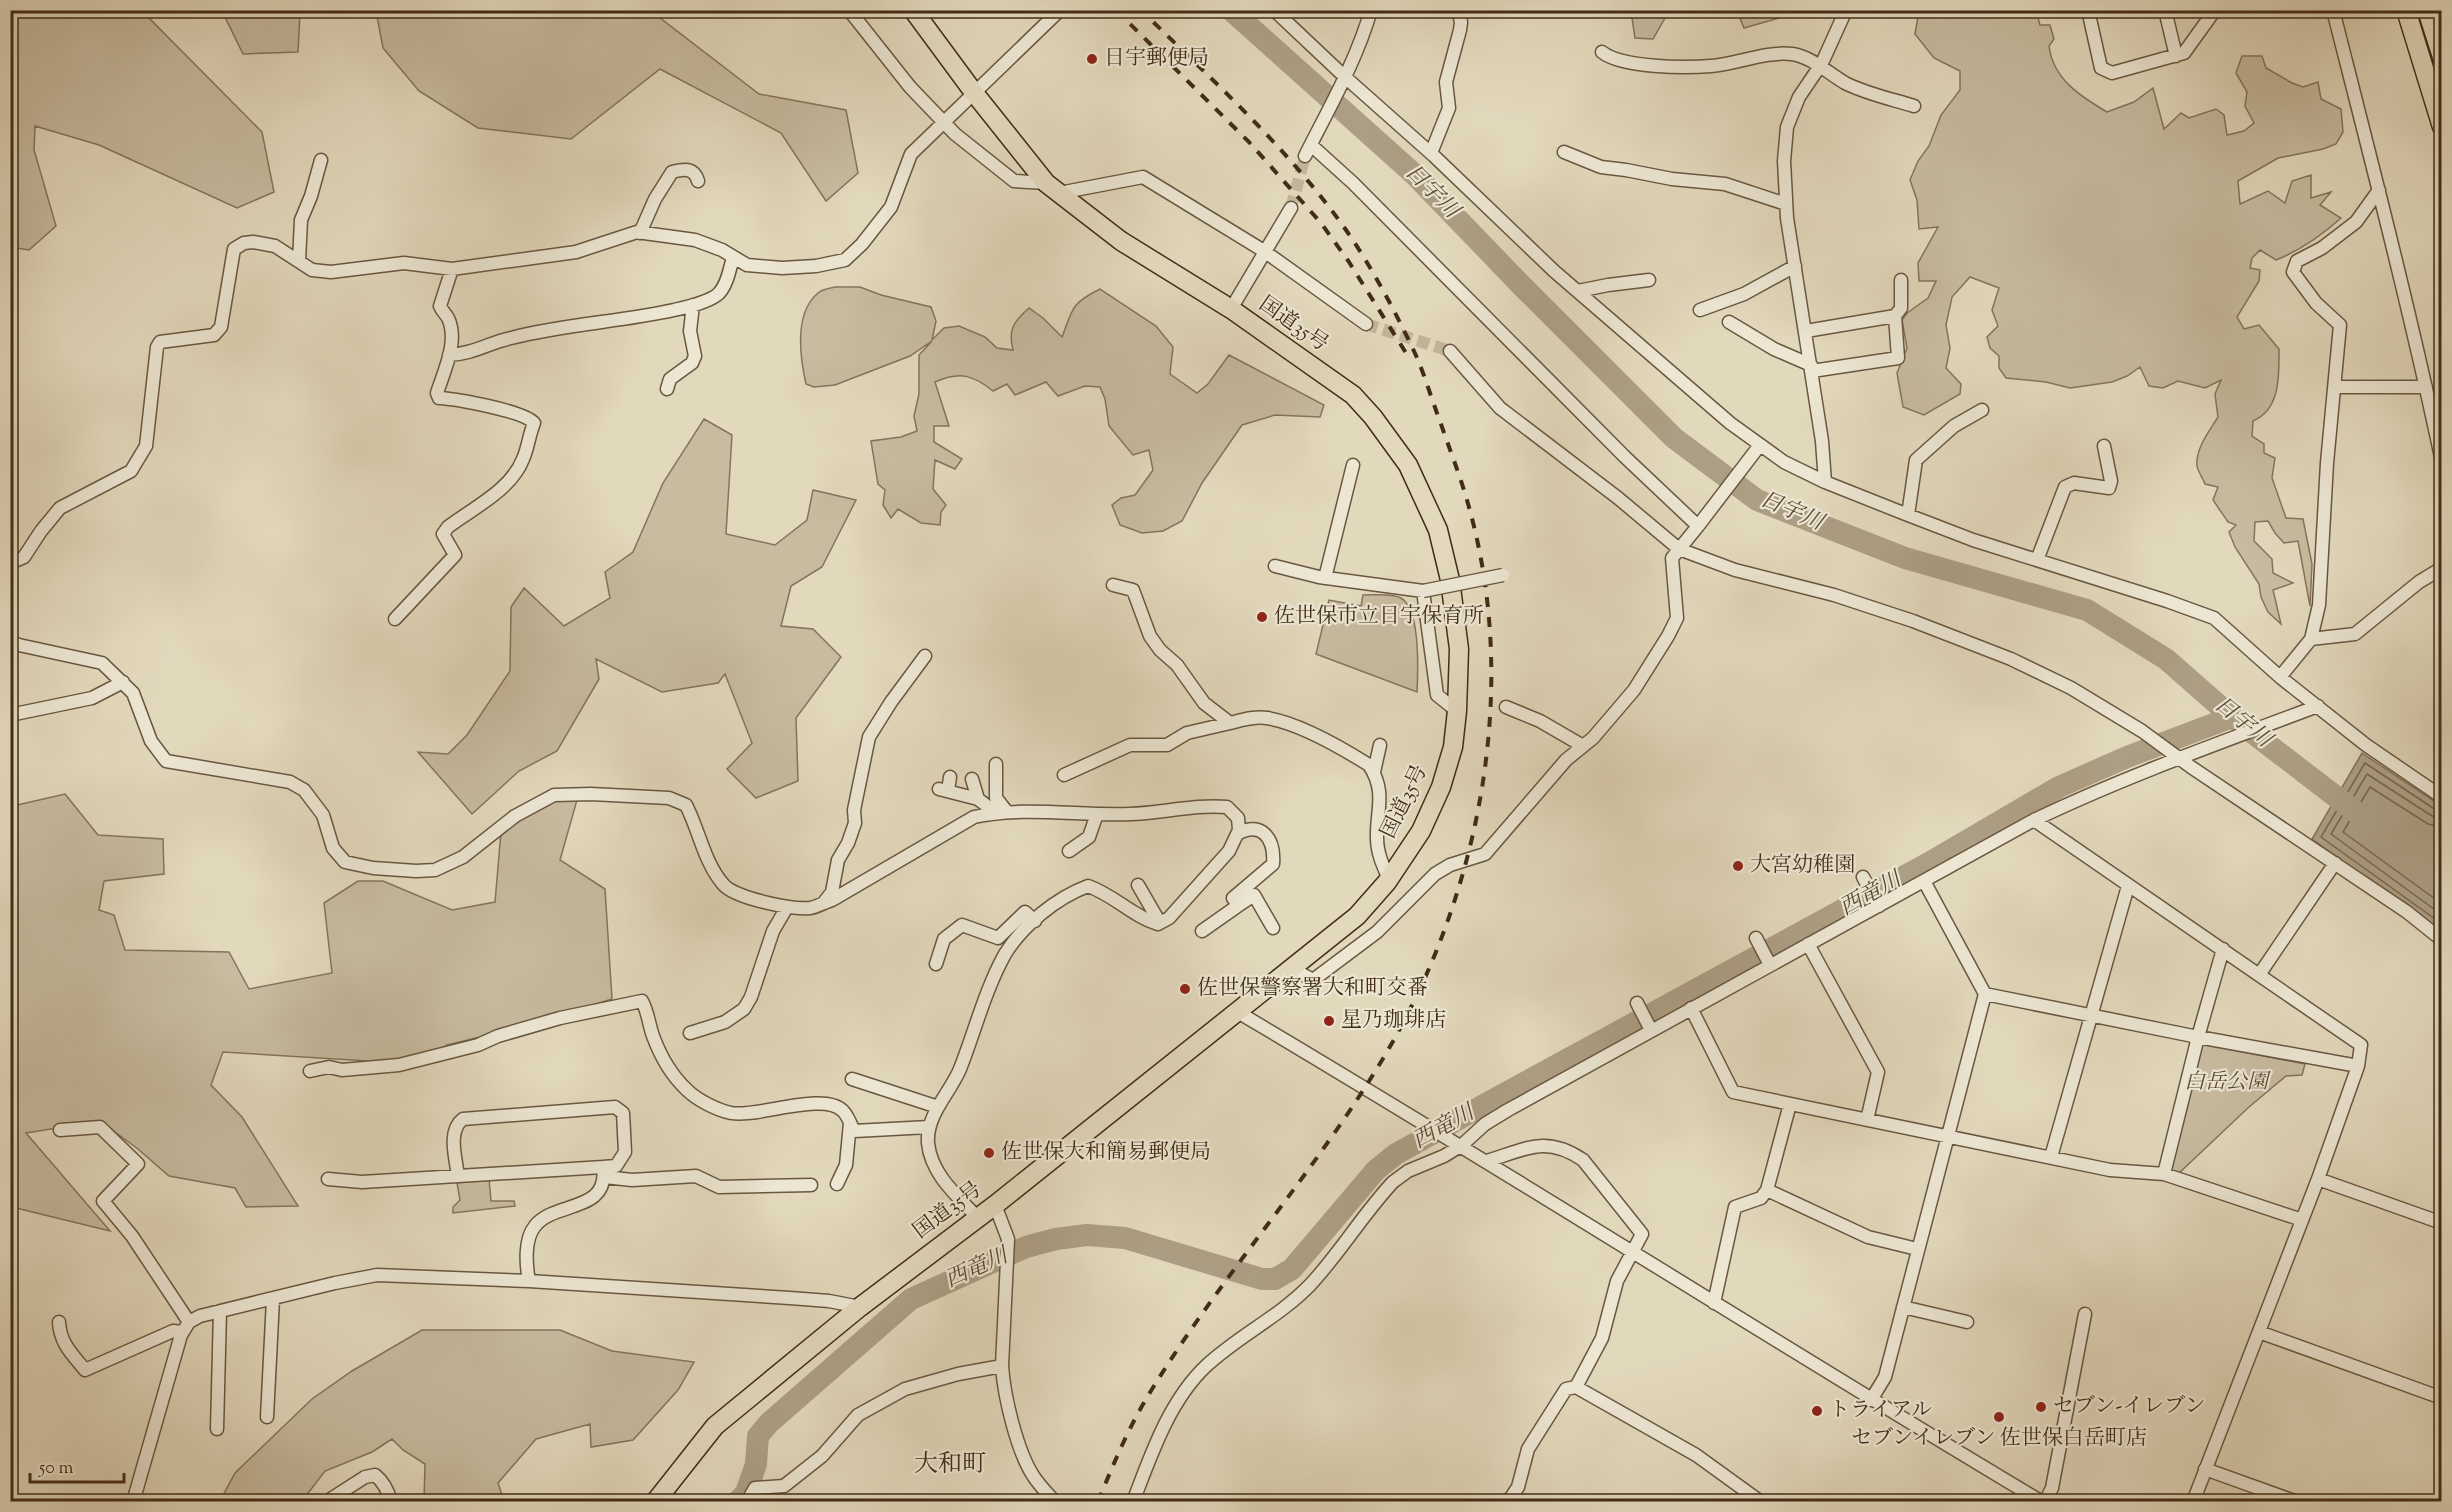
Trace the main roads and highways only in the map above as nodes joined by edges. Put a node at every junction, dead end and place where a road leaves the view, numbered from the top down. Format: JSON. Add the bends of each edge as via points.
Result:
{"nodes":[{"id":1,"x":913,"y":10,"type":"edge"},
{"id":2,"x":2406,"y":10,"type":"edge"},
{"id":3,"x":2427,"y":10,"type":"edge"},
{"id":4,"x":2442,"y":57,"type":"edge"},
{"id":5,"x":2442,"y":127,"type":"edge"},
{"id":6,"x":655,"y":1502,"type":"edge"}],
"edges":[{"from":1,"to":6,"type":"highway","name":"国道35号","via":[[1052,188],[1121,241],[1231,309],[1353,395],[1373,417],[1408,465],[1438,530],[1450,580],[1459,649],[1453,747],[1441,787],[1421,831],[1389,879],[1357,916],[715,1426]]},
{"from":2,"to":5,"type":"highway"},
{"from":3,"to":4,"type":"highway"}]}
